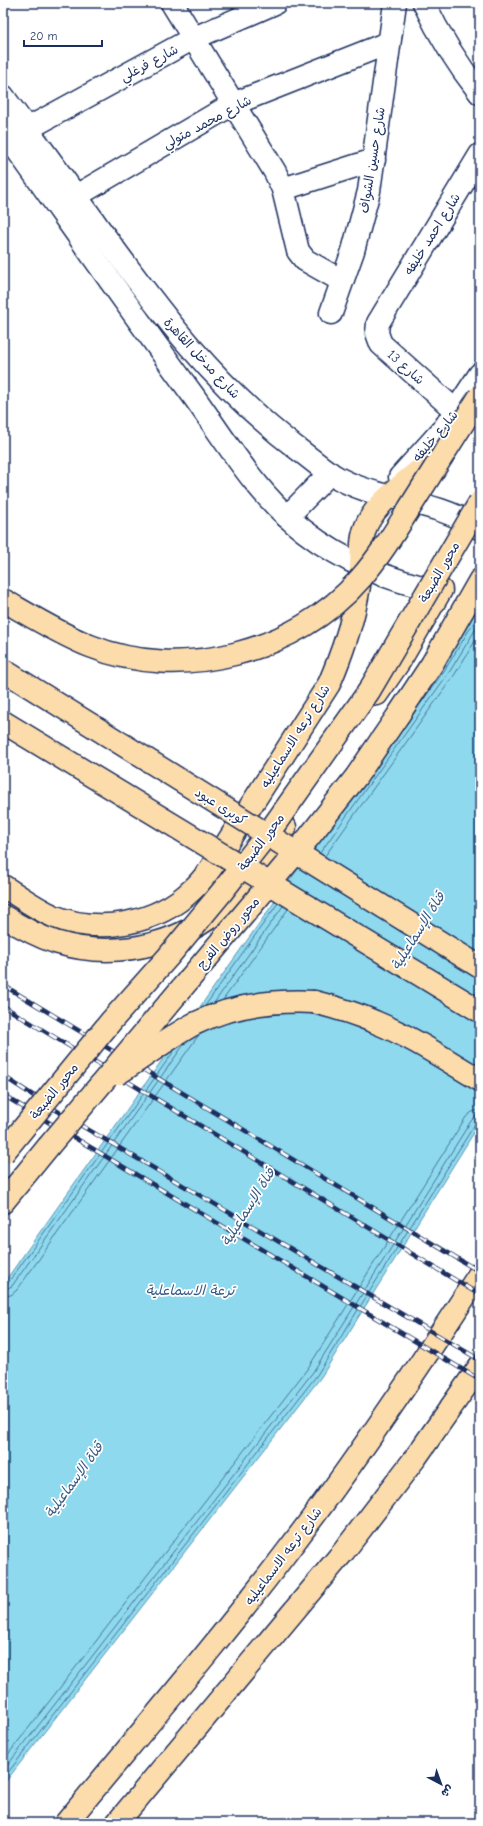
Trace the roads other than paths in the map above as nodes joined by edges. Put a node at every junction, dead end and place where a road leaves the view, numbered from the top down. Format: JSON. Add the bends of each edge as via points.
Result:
{"nodes":[{"id":1,"x":172,"y":3,"type":"edge"},
{"id":2,"x":275,"y":3,"type":"edge"},
{"id":3,"x":395,"y":3,"type":"edge"},
{"id":4,"x":424,"y":3,"type":"edge"},
{"id":5,"x":192,"y":39,"type":"junction"},
{"id":6,"x":388,"y":43,"type":"junction"},
{"id":7,"x":480,"y":93,"type":"edge"},
{"id":8,"x":3,"y":96,"type":"edge"},
{"id":9,"x":233,"y":104,"type":"junction"},
{"id":10,"x":27,"y":129,"type":"junction"},
{"id":11,"x":3,"y":130,"type":"edge"},
{"id":12,"x":480,"y":155,"type":"edge"},
{"id":13,"x":374,"y":160,"type":"junction"},
{"id":14,"x":283,"y":189,"type":"junction"},
{"id":15,"x":76,"y":196,"type":"junction"},
{"id":16,"x":342,"y":281,"type":"junction"},
{"id":17,"x":330,"y":313,"type":"dead end"},
{"id":18,"x":383,"y":313,"type":"joint"},
{"id":19,"x":480,"y":374,"type":"edge"},
{"id":20,"x":480,"y":396,"type":"edge"},
{"id":21,"x":480,"y":408,"type":"edge"},
{"id":22,"x":457,"y":412,"type":"junction"},
{"id":23,"x":330,"y":473,"type":"junction"},
{"id":24,"x":390,"y":497,"type":"junction"},
{"id":25,"x":480,"y":502,"type":"edge"},
{"id":26,"x":287,"y":517,"type":"junction"},
{"id":27,"x":478,"y":523,"type":"edge"},
{"id":28,"x":361,"y":567,"type":"junction"},
{"id":29,"x":480,"y":580,"type":"edge"},
{"id":30,"x":440,"y":591,"type":"junction"},
{"id":31,"x":3,"y":600,"type":"edge"},
{"id":32,"x":3,"y":670,"type":"edge"},
{"id":33,"x":3,"y":722,"type":"edge"},
{"id":34,"x":3,"y":886,"type":"edge"},
{"id":35,"x":3,"y":916,"type":"edge"},
{"id":36,"x":480,"y":967,"type":"edge"},
{"id":37,"x":480,"y":1011,"type":"edge"},
{"id":38,"x":480,"y":1080,"type":"edge"},
{"id":39,"x":96,"y":1088,"type":"junction"},
{"id":40,"x":3,"y":1153,"type":"edge"},
{"id":41,"x":3,"y":1202,"type":"edge"},
{"id":42,"x":480,"y":1273,"type":"edge"},
{"id":43,"x":480,"y":1366,"type":"edge"},
{"id":44,"x":66,"y":1823,"type":"edge"},
{"id":45,"x":117,"y":1823,"type":"edge"}],
"edges":[{"from":1,"to":5,"type":"street"},
{"from":2,"to":5,"type":"street","name":"شارع فرغلي"},
{"from":3,"to":6,"type":"street","name":"شارع حسين الشواف"},
{"from":4,"to":7,"type":"street","via":[[436,28]]},
{"from":5,"to":9,"type":"street"},
{"from":5,"to":10,"type":"street","name":"شارع فرغلي"},
{"from":6,"to":9,"type":"street","name":"شارع محمد متولي"},
{"from":6,"to":13,"type":"street","name":"شارع حسين الشواف"},
{"from":8,"to":10,"type":"street","name":"شارع مدخل القاهرة"},
{"from":9,"to":14,"type":"street"},
{"from":9,"to":15,"type":"street","name":"شارع محمد متولي"},
{"from":10,"to":15,"type":"street","name":"شارع مدخل القاهرة"},
{"from":11,"to":26,"type":"street","name":"شارع مدخل القاهرة","via":[[244,466]]},
{"from":12,"to":18,"type":"street","name":"شارع احمد خليفه"},
{"from":13,"to":14,"type":"street"},
{"from":13,"to":16,"type":"street","name":"شارع حسين الشواف","via":[[362,221]]},
{"from":14,"to":16,"type":"street","via":[[298,251],[305,260]]},
{"from":15,"to":23,"type":"street","name":"شارع مدخل القاهرة","via":[[151,301],[205,364],[263,421]]},
{"from":16,"to":17,"type":"street","name":"شارع حسين الشواف"},
{"from":18,"to":22,"type":"street","name":"شارع 13","via":[[377,333],[380,344]]},
{"from":19,"to":22,"type":"street","name":"شارع خليفه"},
{"from":20,"to":31,"type":"main road","bridge":true,"via":[[380,555],[360,580],[336,603],[310,622],[281,638],[251,650],[219,658],[186,661],[147,660],[122,656],[90,646]]},
{"from":21,"to":24,"type":"main road","name":"شارع ترعه الاسماعيليه","via":[[447,448]]},
{"from":22,"to":24,"type":"street","name":"شارع خليفه","via":[[434,442],[401,474]]},
{"from":23,"to":24,"type":"street","name":"شارع مدخل القاهرة","via":[[360,489]]},
{"from":23,"to":26,"type":"street"},
{"from":24,"to":27,"type":"street","name":"شارع مدخل القاهرة","via":[[442,510]]},
{"from":24,"to":28,"type":"main road","name":"شارع ترعه الاسماعيليه","via":[[380,504],[363,534]]},
{"from":25,"to":40,"type":"main road","name":"محور الضبعة","bridge":true,"via":[[369,691],[317,766],[221,893]]},
{"from":26,"to":28,"type":"street","name":"شارع مدخل القاهرة","via":[[321,544]]},
{"from":27,"to":30,"type":"main road"},
{"from":28,"to":30,"type":"street","name":"شارع مدخل القاهرة","via":[[400,582]]},
{"from":28,"to":34,"type":"main road","name":"شارع ترعه الاسماعيليه","via":[[350,627],[329,684],[209,871],[192,890],[173,905],[150,916],[127,923],[102,925],[54,916]]},
{"from":29,"to":39,"type":"main road","name":"محور روض الفرج","bridge":true,"via":[[432,664],[356,777],[309,837]]},
{"from":30,"to":35,"type":"main road","via":[[399,662],[266,854],[237,893],[213,916],[184,933],[153,945],[120,950],[87,949],[55,942]]},
{"from":32,"to":36,"type":"main road","name":"كوبرى عبود","bridge":true},
{"from":33,"to":37,"type":"main road","bridge":true},
{"from":38,"to":39,"type":"main road","bridge":true,"via":[[375,1022],[345,1010],[314,1002],[289,1000],[240,1007],[194,1024]]},
{"from":39,"to":41,"type":"main road","name":"محور روض الفرج","bridge":true},
{"from":42,"to":44,"type":"main road","name":"شارع ترعه الاسماعيليه","via":[[382,1422],[290,1549]]},
{"from":43,"to":45,"type":"main road","via":[[416,1457],[344,1551]]}]}
